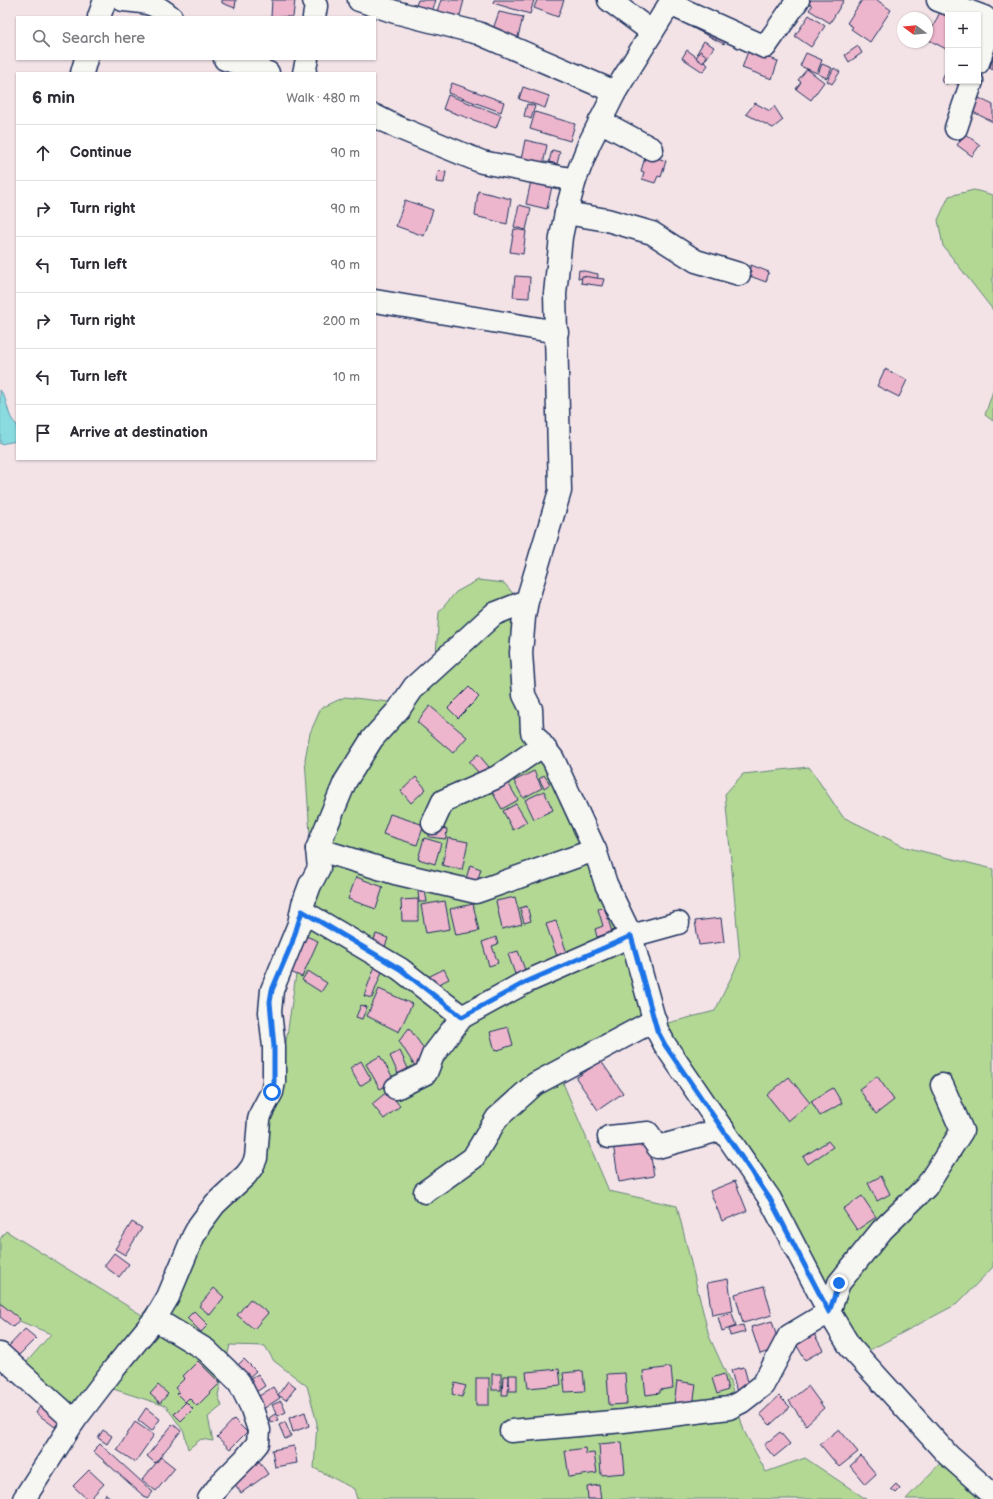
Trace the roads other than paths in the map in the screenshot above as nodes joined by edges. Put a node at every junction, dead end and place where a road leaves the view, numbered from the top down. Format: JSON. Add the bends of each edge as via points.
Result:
{"nodes":[{"id":1,"x":105,"y":0,"type":"edge"},
{"id":2,"x":123,"y":0,"type":"edge"},
{"id":3,"x":314,"y":0,"type":"edge"},
{"id":4,"x":359,"y":0,"type":"edge"},
{"id":5,"x":609,"y":0,"type":"edge"},
{"id":6,"x":798,"y":0,"type":"edge"},
{"id":7,"x":938,"y":0,"type":"edge"},
{"id":8,"x":671,"y":2,"type":"edge"},
{"id":9,"x":100,"y":16,"type":"edge"},
{"id":10,"x":170,"y":16,"type":"edge"},
{"id":11,"x":314,"y":16,"type":"edge"},
{"id":12,"x":652,"y":32,"type":"junction"},
{"id":13,"x":981,"y":54,"type":"edge"},
{"id":14,"x":86,"y":60,"type":"edge"},
{"id":15,"x":228,"y":60,"type":"edge"},
{"id":16,"x":307,"y":60,"type":"edge"},
{"id":17,"x":82,"y":72,"type":"edge"},
{"id":18,"x":265,"y":72,"type":"edge"},
{"id":19,"x":304,"y":72,"type":"edge"},
{"id":20,"x":971,"y":84,"type":"edge"},
{"id":21,"x":614,"y":92,"type":"junction"},
{"id":22,"x":376,"y":116,"type":"edge"},
{"id":23,"x":600,"y":122,"type":"junction"},
{"id":24,"x":956,"y":128,"type":"dead end"},
{"id":25,"x":652,"y":149,"type":"dead end"},
{"id":26,"x":575,"y":180,"type":"junction"},
{"id":27,"x":566,"y":213,"type":"junction"},
{"id":28,"x":739,"y":274,"type":"dead end"},
{"id":29,"x":376,"y":301,"type":"edge"},
{"id":30,"x":557,"y":332,"type":"junction"},
{"id":31,"x":527,"y":601,"type":"junction"},
{"id":32,"x":542,"y":746,"type":"junction"},
{"id":33,"x":433,"y":823,"type":"dead end"},
{"id":34,"x":317,"y":849,"type":"junction"},
{"id":35,"x":596,"y":850,"type":"junction"},
{"id":36,"x":302,"y":911,"type":"junction"},
{"id":37,"x":678,"y":923,"type":"dead end"},
{"id":38,"x":631,"y":936,"type":"junction"},
{"id":39,"x":462,"y":1017,"type":"junction"},
{"id":40,"x":655,"y":1020,"type":"junction"},
{"id":41,"x":942,"y":1085,"type":"dead end"},
{"id":42,"x":396,"y":1088,"type":"dead end"},
{"id":43,"x":723,"y":1129,"type":"junction"},
{"id":44,"x":609,"y":1137,"type":"dead end"},
{"id":45,"x":425,"y":1192,"type":"dead end"},
{"id":46,"x":829,"y":1312,"type":"junction"},
{"id":47,"x":155,"y":1318,"type":"junction"},
{"id":48,"x":0,"y":1354,"type":"edge"},
{"id":49,"x":74,"y":1421,"type":"junction"},
{"id":50,"x":511,"y":1432,"type":"dead end"},
{"id":51,"x":993,"y":1494,"type":"edge"},
{"id":52,"x":24,"y":1499,"type":"edge"},
{"id":53,"x":209,"y":1499,"type":"edge"}],
"edges":[{"from":1,"to":9,"type":"street"},
{"from":2,"to":10,"type":"street","via":[[148,2],[160,7]]},
{"from":3,"to":11,"type":"street"},
{"from":4,"to":21,"type":"street","via":[[478,33]]},
{"from":5,"to":12,"type":"street"},
{"from":6,"to":8,"type":"street","via":[[765,47]]},
{"from":7,"to":13,"type":"street","via":[[984,17],[990,22]]},
{"from":8,"to":12,"type":"street"},
{"from":12,"to":21,"type":"street"},
{"from":14,"to":17,"type":"street"},
{"from":15,"to":18,"type":"street"},
{"from":16,"to":19,"type":"street"},
{"from":20,"to":24,"type":"street"},
{"from":21,"to":23,"type":"street"},
{"from":22,"to":26,"type":"street","via":[[482,162]]},
{"from":23,"to":25,"type":"street"},
{"from":23,"to":26,"type":"street","via":[[588,144]]},
{"from":26,"to":27,"type":"street"},
{"from":27,"to":28,"type":"street","via":[[607,220],[652,233],[696,261]]},
{"from":27,"to":30,"type":"street","via":[[555,294]]},
{"from":29,"to":30,"type":"street"},
{"from":30,"to":31,"type":"street","via":[[560,491]]},
{"from":31,"to":32,"type":"street","via":[[521,653],[524,695],[531,709],[532,732]]},
{"from":31,"to":34,"type":"street","via":[[494,614],[414,687],[399,709],[372,739],[345,782]]},
{"from":32,"to":33,"type":"street","via":[[497,777],[443,801]]},
{"from":32,"to":35,"type":"street","via":[[553,759]]},
{"from":34,"to":35,"type":"street","via":[[395,873],[476,892]]},
{"from":34,"to":36,"type":"street","via":[[319,868],[310,885]]},
{"from":35,"to":38,"type":"street","via":[[606,884]]},
{"from":36,"to":39,"type":"street","via":[[400,969]]},
{"from":36,"to":47,"type":"street","via":[[292,943],[272,990],[270,1012],[274,1082],[272,1092],[260,1114],[256,1158],[246,1175],[215,1204],[200,1224],[168,1297]]},
{"from":37,"to":38,"type":"street"},
{"from":38,"to":39,"type":"street","via":[[526,982]]},
{"from":38,"to":40,"type":"street"},
{"from":39,"to":42,"type":"street","via":[[433,1055],[426,1073]]},
{"from":40,"to":43,"type":"street","via":[[665,1045]]},
{"from":40,"to":45,"type":"street","via":[[535,1084],[497,1118],[473,1158]]},
{"from":41,"to":46,"type":"street","via":[[962,1131],[926,1187],[882,1230],[839,1283]]},
{"from":43,"to":44,"type":"street","via":[[658,1148],[648,1133]]},
{"from":43,"to":46,"type":"street","via":[[770,1199]]},
{"from":46,"to":50,"type":"street","via":[[789,1336],[763,1384],[741,1402],[729,1408]]},
{"from":46,"to":51,"type":"street","via":[[850,1347],[948,1455]]},
{"from":47,"to":49,"type":"street"},
{"from":47,"to":53,"type":"street","via":[[206,1350],[239,1382],[259,1430],[258,1443]]},
{"from":48,"to":49,"type":"street"},
{"from":49,"to":52,"type":"street"}]}
